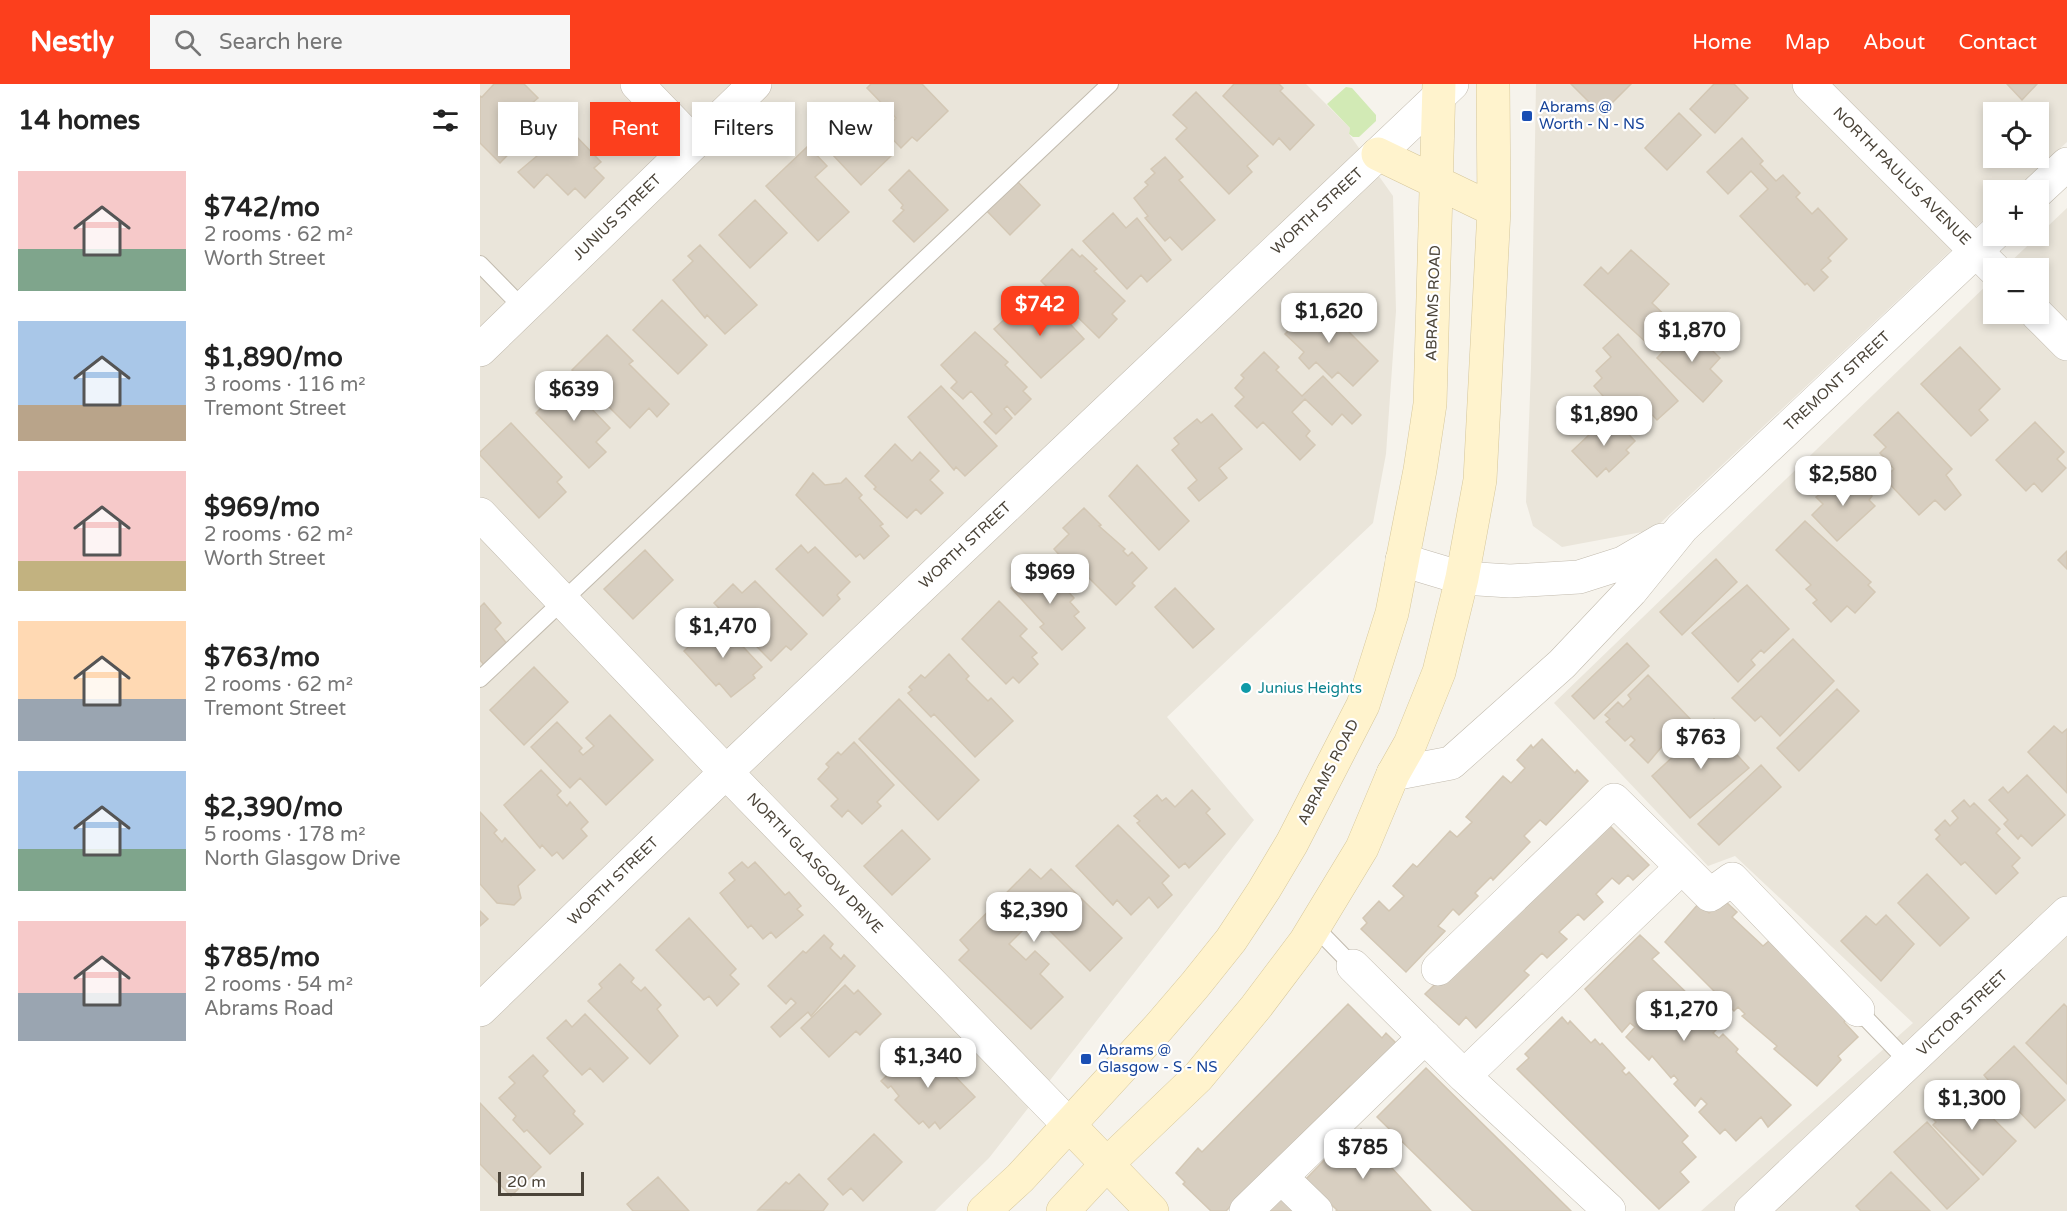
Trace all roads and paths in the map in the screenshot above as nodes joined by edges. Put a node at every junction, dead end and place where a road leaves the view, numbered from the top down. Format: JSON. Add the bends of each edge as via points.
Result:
{"nodes":[{"id":1,"x":637,"y":84,"type":"edge"},
{"id":2,"x":755,"y":84,"type":"edge"},
{"id":3,"x":1110,"y":84,"type":"edge"},
{"id":4,"x":1493,"y":84,"type":"edge"},
{"id":5,"x":1809,"y":84,"type":"edge"},
{"id":6,"x":1443,"y":88,"type":"edge"},
{"id":7,"x":736,"y":102,"type":"edge"},
{"id":8,"x":692,"y":141,"type":"edge"},
{"id":9,"x":692,"y":145,"type":"edge"},
{"id":10,"x":1378,"y":154,"type":"junction"},
{"id":11,"x":2067,"y":164,"type":"edge"},
{"id":12,"x":2049,"y":181,"type":"edge"},
{"id":13,"x":1437,"y":183,"type":"junction"},
{"id":14,"x":1494,"y":210,"type":"junction"},
{"id":15,"x":1988,"y":251,"type":"edge"},
{"id":16,"x":480,"y":264,"type":"edge"},
{"id":17,"x":523,"y":308,"type":"junction"},
{"id":18,"x":2047,"y":324,"type":"edge"},
{"id":19,"x":2067,"y":344,"type":"edge"},
{"id":20,"x":480,"y":350,"type":"edge"},
{"id":21,"x":480,"y":513,"type":"edge"},
{"id":22,"x":1682,"y":528,"type":"junction"},
{"id":23,"x":1402,"y":560,"type":"junction"},
{"id":24,"x":1462,"y":578,"type":"junction"},
{"id":25,"x":563,"y":601,"type":"junction"},
{"id":26,"x":480,"y":680,"type":"edge"},
{"id":27,"x":726,"y":772,"type":"junction"},
{"id":28,"x":1393,"y":774,"type":"junction"},
{"id":29,"x":1682,"y":867,"type":"junction"},
{"id":30,"x":2067,"y":913,"type":"edge"},
{"id":31,"x":1315,"y":927,"type":"junction"},
{"id":32,"x":1353,"y":966,"type":"joint"},
{"id":33,"x":1438,"y":969,"type":"dead end"},
{"id":34,"x":480,"y":1010,"type":"edge"},
{"id":35,"x":1858,"y":1010,"type":"joint"},
{"id":36,"x":1425,"y":1037,"type":"junction"},
{"id":37,"x":1909,"y":1063,"type":"junction"},
{"id":38,"x":1464,"y":1076,"type":"junction"},
{"id":39,"x":1069,"y":1125,"type":"junction"},
{"id":40,"x":1107,"y":1164,"type":"junction"},
{"id":41,"x":1281,"y":1177,"type":"junction"},
{"id":42,"x":1609,"y":1210,"type":"edge"},
{"id":43,"x":984,"y":1211,"type":"edge"},
{"id":44,"x":1063,"y":1211,"type":"edge"},
{"id":45,"x":1152,"y":1211,"type":"edge"},
{"id":46,"x":1246,"y":1211,"type":"edge"},
{"id":47,"x":1316,"y":1211,"type":"edge"},
{"id":48,"x":1750,"y":1211,"type":"edge"}],
"edges":[{"from":1,"to":8,"type":"street"},
{"from":2,"to":7,"type":"street","name":"JUNIUS STREET"},
{"from":3,"to":25,"type":"lane"},
{"from":4,"to":14,"type":"main road"},
{"from":5,"to":15,"type":"street","name":"NORTH PAULUS AVENUE"},
{"from":6,"to":10,"type":"street","name":"WORTH STREET"},
{"from":6,"to":13,"type":"main road","name":"ABRAMS ROAD"},
{"from":9,"to":17,"type":"street","name":"JUNIUS STREET"},
{"from":10,"to":13,"type":"main road"},
{"from":10,"to":27,"type":"street","name":"WORTH STREET"},
{"from":11,"to":12,"type":"street"},
{"from":13,"to":14,"type":"main road"},
{"from":13,"to":23,"type":"main road","name":"ABRAMS ROAD","via":[[1430,404]]},
{"from":14,"to":24,"type":"main road","via":[[1480,480]]},
{"from":15,"to":22,"type":"street","name":"TREMONT STREET"},
{"from":16,"to":17,"type":"lane"},
{"from":17,"to":20,"type":"street","name":"JUNIUS STREET"},
{"from":18,"to":19,"type":"street"},
{"from":21,"to":25,"type":"street","name":"NORTH GLASGOW DRIVE"},
{"from":22,"to":24,"type":"street","name":"TREMONT STREET","via":[[1623,563],[1579,577],[1510,581]]},
{"from":22,"to":28,"type":"street","name":"TREMONT STREET","via":[[1631,591],[1562,664],[1451,763]]},
{"from":23,"to":24,"type":"street","name":"TREMONT STREET"},
{"from":23,"to":39,"type":"main road","name":"ABRAMS ROAD","via":[[1392,613],[1363,705],[1264,890],[1195,986]]},
{"from":24,"to":28,"type":"main road","via":[[1439,672],[1410,744]]},
{"from":25,"to":26,"type":"lane"},
{"from":25,"to":27,"type":"street","name":"NORTH GLASGOW DRIVE"},
{"from":27,"to":34,"type":"street","name":"WORTH STREET"},
{"from":27,"to":39,"type":"street","name":"NORTH GLASGOW DRIVE"},
{"from":28,"to":31,"type":"main road","via":[[1362,848]]},
{"from":29,"to":33,"type":"street","via":[[1614,800]]},
{"from":29,"to":35,"type":"street","via":[[1710,895],[1732,879]]},
{"from":29,"to":38,"type":"street"},
{"from":30,"to":37,"type":"street","name":"VICTOR STREET"},
{"from":31,"to":32,"type":"lane"},
{"from":31,"to":40,"type":"main road","via":[[1198,1077]]},
{"from":32,"to":36,"type":"street"},
{"from":35,"to":37,"type":"lane"},
{"from":36,"to":38,"type":"street"},
{"from":36,"to":41,"type":"street"},
{"from":37,"to":48,"type":"street","name":"VICTOR STREET"},
{"from":38,"to":42,"type":"street"},
{"from":39,"to":40,"type":"main road","name":"NORTH GLASGOW DRIVE"},
{"from":39,"to":43,"type":"main road","name":"ABRAMS ROAD"},
{"from":40,"to":44,"type":"main road"},
{"from":40,"to":45,"type":"main road","name":"NORTH GLASGOW DRIVE"},
{"from":41,"to":46,"type":"street"},
{"from":41,"to":47,"type":"street"}]}
